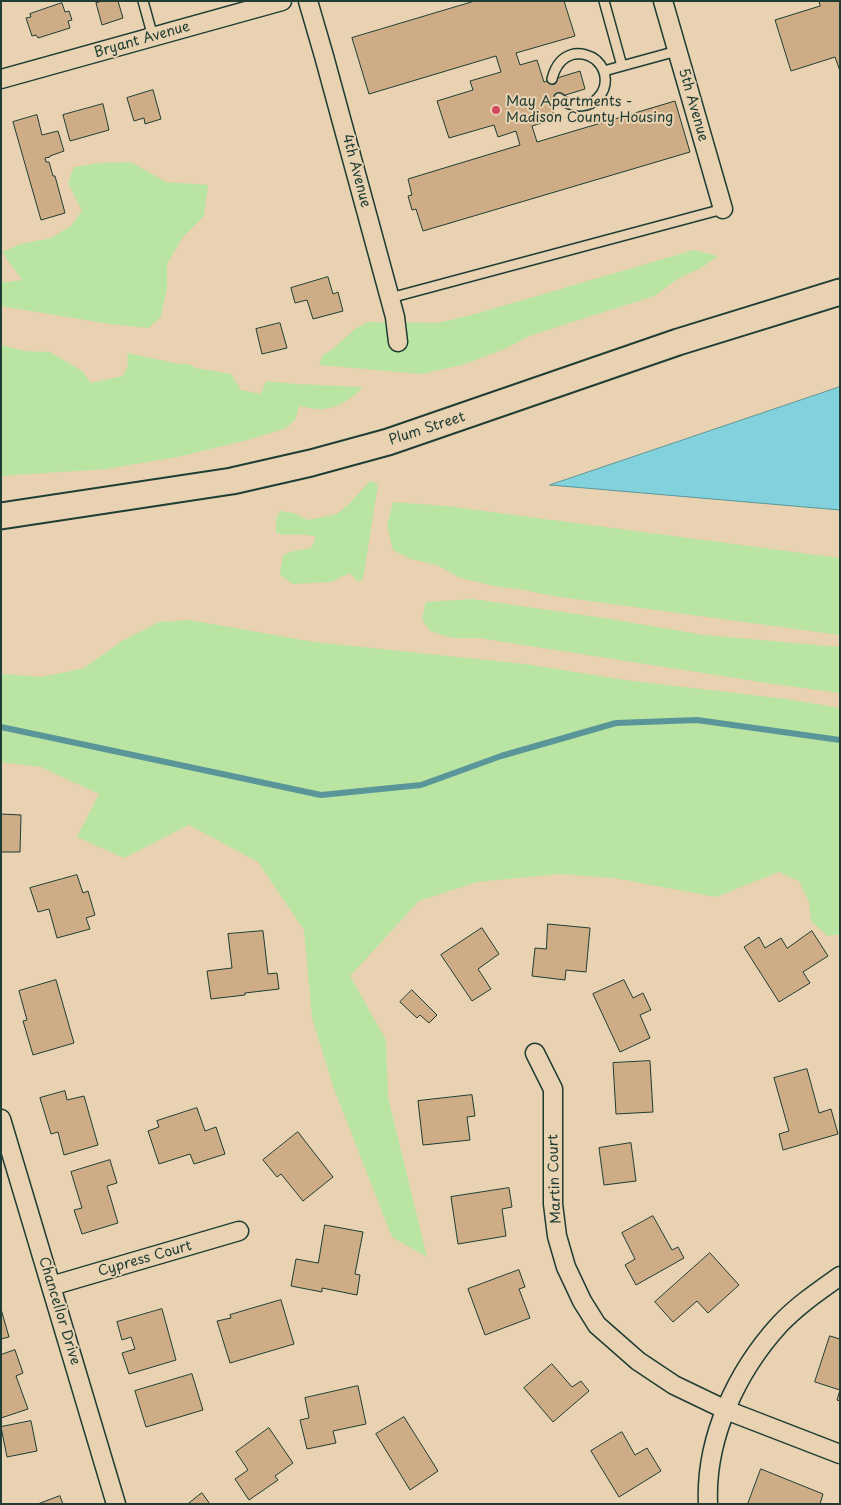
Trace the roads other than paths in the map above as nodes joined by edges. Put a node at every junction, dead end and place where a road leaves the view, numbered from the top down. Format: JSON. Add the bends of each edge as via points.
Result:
{"nodes":[{"id":1,"x":143,"y":1,"type":"edge"},
{"id":2,"x":282,"y":1,"type":"edge"},
{"id":3,"x":308,"y":1,"type":"edge"},
{"id":4,"x":604,"y":1,"type":"edge"},
{"id":5,"x":663,"y":1,"type":"edge"},
{"id":6,"x":153,"y":37,"type":"junction"},
{"id":7,"x":677,"y":51,"type":"junction"},
{"id":8,"x":622,"y":66,"type":"junction"},
{"id":9,"x":604,"y":71,"type":"junction"},
{"id":10,"x":1,"y":79,"type":"edge"},
{"id":11,"x":552,"y":79,"type":"dead end"},
{"id":12,"x":559,"y":98,"type":"dead end"},
{"id":13,"x":723,"y":209,"type":"joint"},
{"id":14,"x":840,"y":292,"type":"edge"},
{"id":15,"x":390,"y":298,"type":"junction"},
{"id":16,"x":398,"y":342,"type":"dead end"},
{"id":17,"x":1,"y":516,"type":"edge"},
{"id":18,"x":535,"y":1053,"type":"dead end"},
{"id":19,"x":1,"y":1119,"type":"edge"},
{"id":20,"x":239,"y":1231,"type":"dead end"},
{"id":21,"x":840,"y":1276,"type":"edge"},
{"id":22,"x":51,"y":1286,"type":"junction"},
{"id":23,"x":726,"y":1410,"type":"junction"},
{"id":24,"x":840,"y":1454,"type":"edge"},
{"id":25,"x":116,"y":1504,"type":"edge"},
{"id":26,"x":708,"y":1504,"type":"edge"}],
"edges":[{"from":1,"to":6,"type":"lane"},
{"from":2,"to":6,"type":"street","name":"Bryant Avenue"},
{"from":3,"to":15,"type":"street","name":"4th Avenue"},
{"from":4,"to":8,"type":"lane"},
{"from":5,"to":7,"type":"street","name":"5th Avenue"},
{"from":6,"to":10,"type":"street","name":"Bryant Avenue"},
{"from":7,"to":8,"type":"lane"},
{"from":7,"to":13,"type":"street","name":"5th Avenue"},
{"from":8,"to":9,"type":"lane"},
{"from":9,"to":11,"type":"lane","via":[[592,58],[575,54],[559,62]]},
{"from":9,"to":12,"type":"lane","via":[[604,89],[592,103],[575,106]]},
{"from":13,"to":15,"type":"lane"},
{"from":14,"to":17,"type":"main road","name":"Plum Street","via":[[678,342],[388,442],[311,463],[232,481]]},
{"from":15,"to":16,"type":"street","name":"4th Avenue"},
{"from":18,"to":23,"type":"street","name":"Martin Court","via":[[553,1089],[554,1204],[558,1236],[566,1267],[582,1301],[597,1325],[638,1361],[674,1385]]},
{"from":19,"to":22,"type":"street","name":"Chancellor Drive"},
{"from":20,"to":22,"type":"street","name":"Cypress Court"},
{"from":21,"to":23,"type":"street","via":[[809,1297],[781,1324],[756,1354]]},
{"from":22,"to":25,"type":"street","name":"Chancellor Drive"},
{"from":23,"to":24,"type":"street","name":"Martin Court"},
{"from":23,"to":26,"type":"street","via":[[712,1458]]}]}
